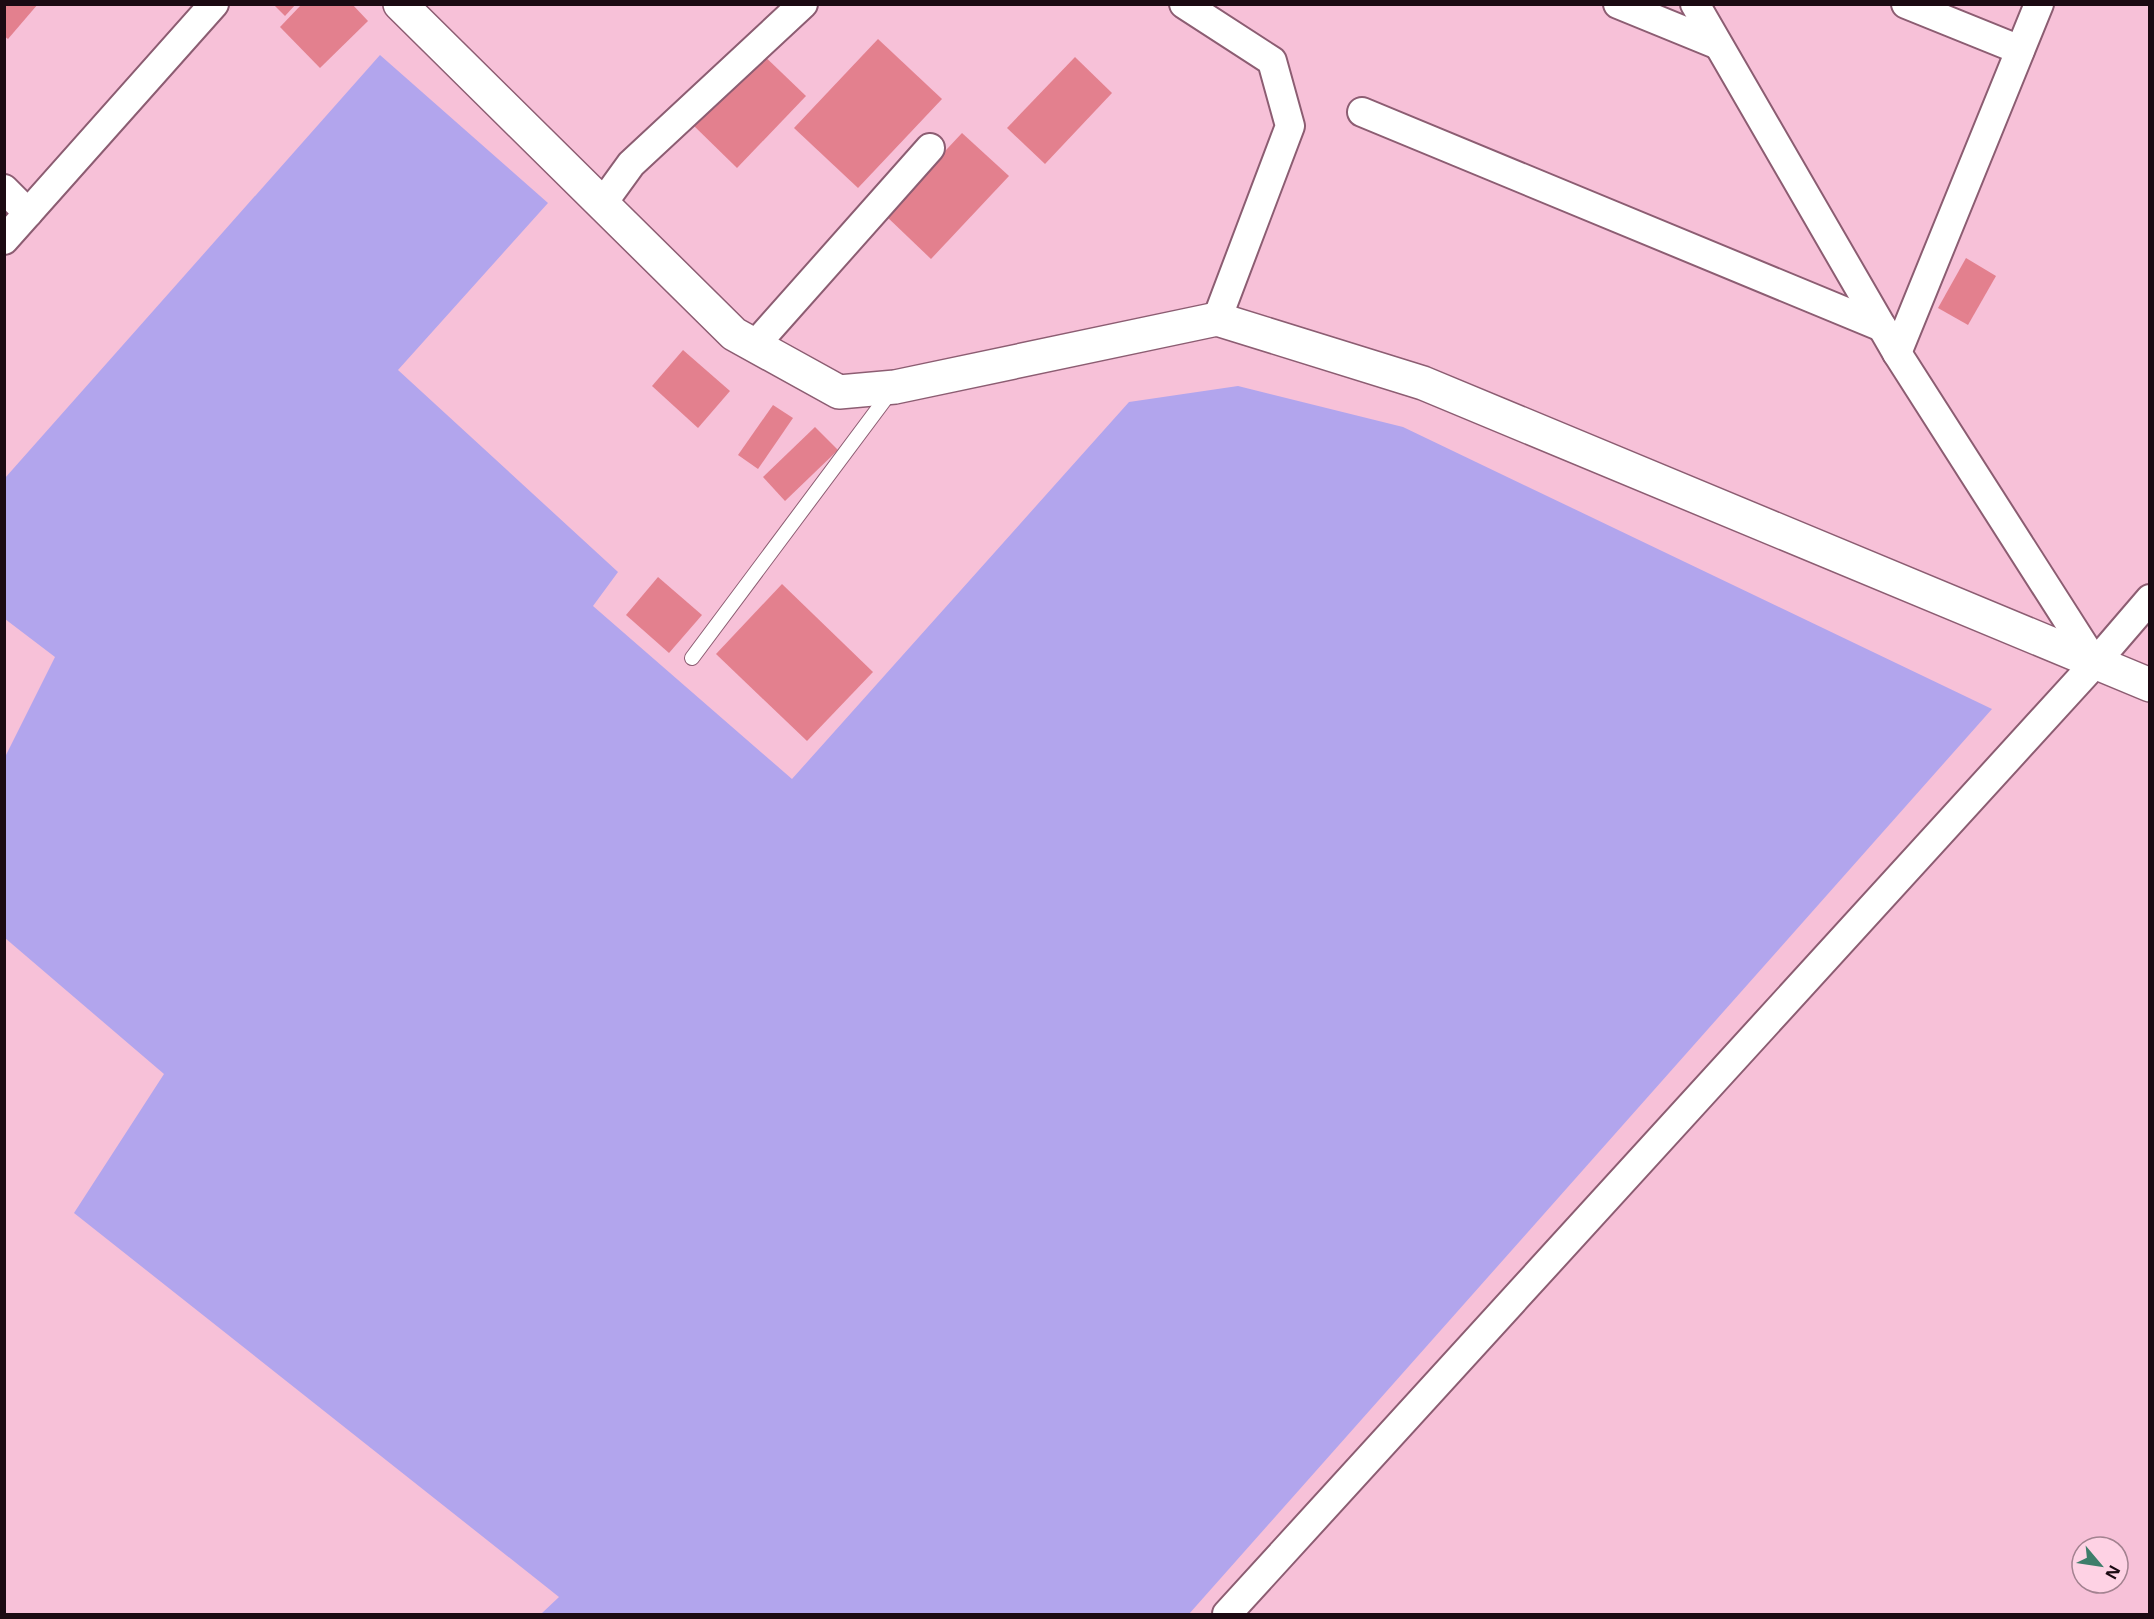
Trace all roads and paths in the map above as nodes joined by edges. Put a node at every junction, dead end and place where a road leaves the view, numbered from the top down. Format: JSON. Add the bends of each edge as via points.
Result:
{"nodes":[{"id":1,"x":213,"y":4,"type":"edge"},
{"id":2,"x":400,"y":4,"type":"edge"},
{"id":3,"x":803,"y":4,"type":"edge"},
{"id":4,"x":1184,"y":4,"type":"edge"},
{"id":5,"x":1618,"y":4,"type":"edge"},
{"id":6,"x":1695,"y":4,"type":"edge"},
{"id":7,"x":1906,"y":4,"type":"edge"},
{"id":8,"x":2039,"y":4,"type":"edge"},
{"id":9,"x":1716,"y":44,"type":"junction"},
{"id":10,"x":2020,"y":50,"type":"junction"},
{"id":11,"x":1362,"y":112,"type":"dead end"},
{"id":12,"x":930,"y":148,"type":"dead end"},
{"id":13,"x":4,"y":189,"type":"edge"},
{"id":14,"x":602,"y":204,"type":"junction"},
{"id":15,"x":28,"y":213,"type":"junction"},
{"id":16,"x":4,"y":240,"type":"edge"},
{"id":17,"x":1216,"y":319,"type":"junction"},
{"id":18,"x":1881,"y":327,"type":"junction"},
{"id":19,"x":755,"y":345,"type":"junction"},
{"id":20,"x":1897,"y":353,"type":"junction"},
{"id":21,"x":895,"y":387,"type":"junction"},
{"id":22,"x":2150,"y":599,"type":"edge"},
{"id":23,"x":692,"y":658,"type":"dead end"},
{"id":24,"x":2095,"y":663,"type":"junction"},
{"id":25,"x":2150,"y":685,"type":"edge"},
{"id":26,"x":1227,"y":1614,"type":"edge"}],
"edges":[{"from":1,"to":15,"type":"street"},
{"from":2,"to":14,"type":"street"},
{"from":3,"to":14,"type":"street","via":[[631,164]]},
{"from":4,"to":17,"type":"street","via":[[1272,61],[1290,126]]},
{"from":5,"to":9,"type":"street"},
{"from":6,"to":9,"type":"street"},
{"from":7,"to":10,"type":"street"},
{"from":8,"to":10,"type":"street"},
{"from":9,"to":18,"type":"street"},
{"from":10,"to":20,"type":"street"},
{"from":11,"to":18,"type":"street"},
{"from":12,"to":19,"type":"street"},
{"from":13,"to":15,"type":"street"},
{"from":14,"to":19,"type":"street","via":[[734,334]]},
{"from":15,"to":16,"type":"street"},
{"from":17,"to":21,"type":"street"},
{"from":17,"to":24,"type":"street","via":[[1424,383]]},
{"from":18,"to":20,"type":"street"},
{"from":19,"to":21,"type":"street","via":[[839,392]]},
{"from":20,"to":24,"type":"street"},
{"from":21,"to":23,"type":"lane"},
{"from":22,"to":24,"type":"street"},
{"from":24,"to":25,"type":"street"},
{"from":24,"to":26,"type":"street"}]}
